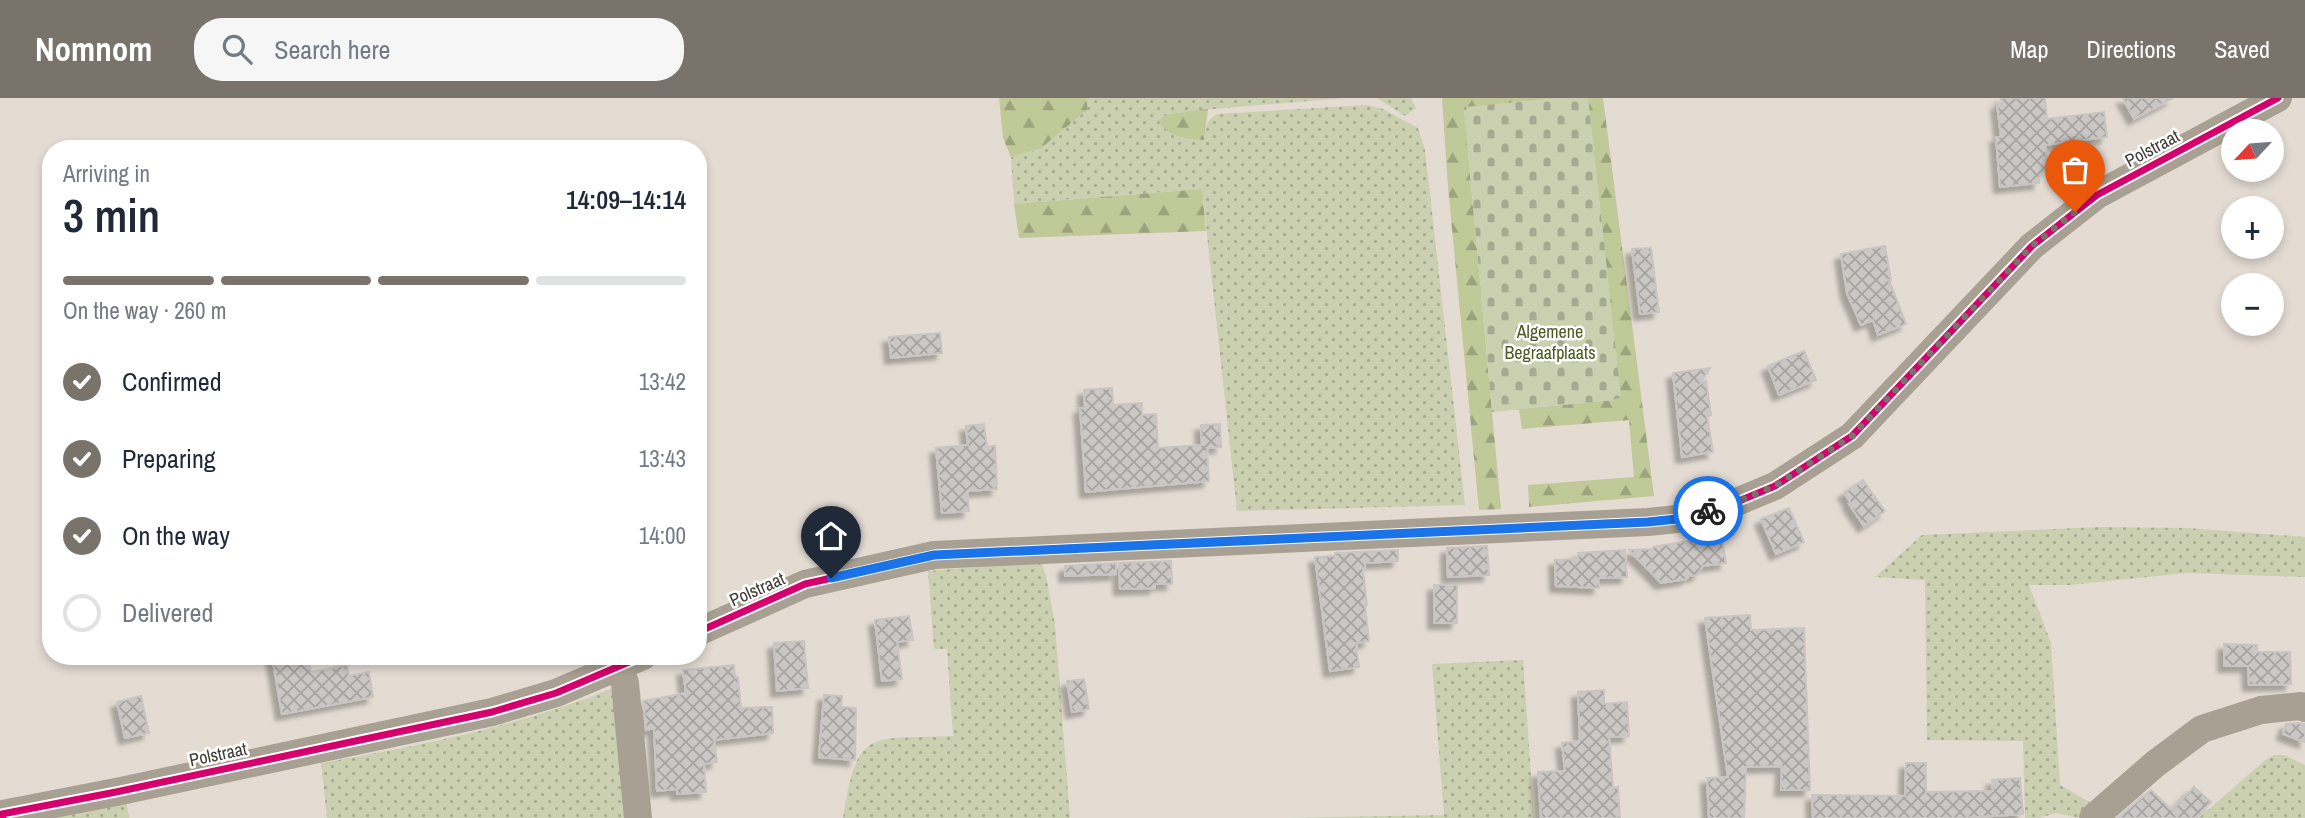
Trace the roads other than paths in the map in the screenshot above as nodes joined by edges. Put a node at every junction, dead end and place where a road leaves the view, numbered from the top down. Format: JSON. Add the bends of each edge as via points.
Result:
{"nodes":[{"id":1,"x":2277,"y":98,"type":"edge"},
{"id":2,"x":707,"y":628,"type":"edge"},
{"id":3,"x":624,"y":665,"type":"edge"},
{"id":4,"x":630,"y":665,"type":"edge"},
{"id":5,"x":2305,"y":708,"type":"edge"},
{"id":6,"x":2,"y":815,"type":"edge"},
{"id":7,"x":638,"y":818,"type":"edge"},
{"id":8,"x":2093,"y":818,"type":"edge"}],
"edges":[{"from":1,"to":2,"type":"street","name":"Polstraat","via":[[2097,195],[2032,246],[1852,436],[1775,486],[1727,506],[1648,522],[934,555],[805,584]]},
{"from":3,"to":6,"type":"street","name":"Polstraat","via":[[556,693],[492,712]]},
{"from":4,"to":7,"type":"street","name":"Polstraat","via":[[625,683]]},
{"from":5,"to":8,"type":"street","via":[[2261,710],[2202,729]]}]}
